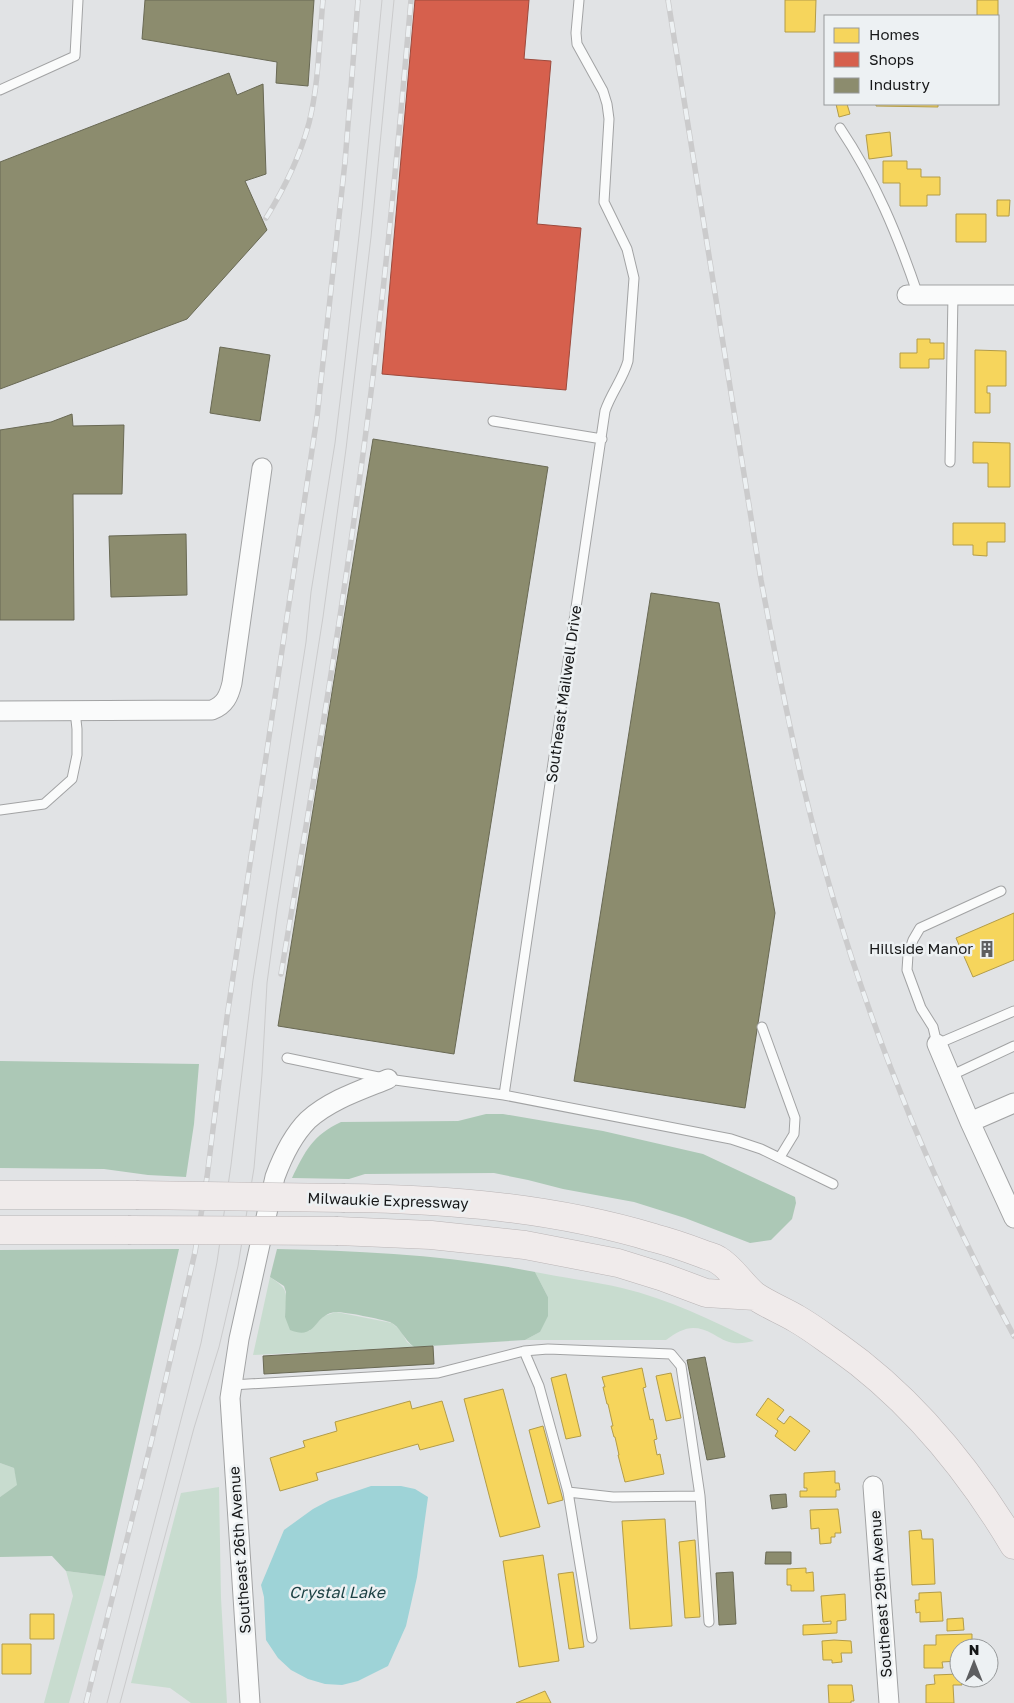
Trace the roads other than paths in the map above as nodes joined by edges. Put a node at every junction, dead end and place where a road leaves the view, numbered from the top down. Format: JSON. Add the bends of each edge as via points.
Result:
{"nodes":[{"id":1,"x":78,"y":0,"type":"edge"},
{"id":2,"x":580,"y":0,"type":"edge"},
{"id":3,"x":0,"y":90,"type":"edge"},
{"id":4,"x":840,"y":128,"type":"dead end"},
{"id":5,"x":912,"y":294,"type":"joint"},
{"id":6,"x":952,"y":294,"type":"junction"},
{"id":7,"x":1014,"y":295,"type":"edge"},
{"id":8,"x":493,"y":421,"type":"dead end"},
{"id":9,"x":602,"y":439,"type":"junction"},
{"id":10,"x":950,"y":462,"type":"dead end"},
{"id":11,"x":262,"y":468,"type":"dead end"},
{"id":12,"x":0,"y":711,"type":"edge"},
{"id":13,"x":74,"y":711,"type":"junction"},
{"id":14,"x":0,"y":810,"type":"edge"},
{"id":15,"x":1001,"y":890,"type":"dead end"},
{"id":16,"x":1014,"y":1010,"type":"edge"},
{"id":17,"x":762,"y":1027,"type":"dead end"},
{"id":18,"x":938,"y":1044,"type":"junction"},
{"id":19,"x":1014,"y":1046,"type":"edge"},
{"id":20,"x":287,"y":1058,"type":"dead end"},
{"id":21,"x":950,"y":1076,"type":"junction"},
{"id":22,"x":388,"y":1080,"type":"junction"},
{"id":23,"x":504,"y":1095,"type":"junction"},
{"id":24,"x":1014,"y":1103,"type":"edge"},
{"id":25,"x":970,"y":1122,"type":"junction"},
{"id":26,"x":780,"y":1157,"type":"junction"},
{"id":27,"x":833,"y":1184,"type":"dead end"},
{"id":28,"x":0,"y":1195,"type":"edge"},
{"id":29,"x":1014,"y":1218,"type":"edge"},
{"id":30,"x":0,"y":1230,"type":"edge"},
{"id":31,"x":755,"y":1296,"type":"junction"},
{"id":32,"x":524,"y":1351,"type":"junction"},
{"id":33,"x":231,"y":1391,"type":"junction"},
{"id":34,"x":873,"y":1486,"type":"dead end"},
{"id":35,"x":568,"y":1492,"type":"junction"},
{"id":36,"x":700,"y":1496,"type":"junction"},
{"id":37,"x":1014,"y":1545,"type":"edge"},
{"id":38,"x":709,"y":1622,"type":"dead end"},
{"id":39,"x":592,"y":1638,"type":"dead end"},
{"id":40,"x":250,"y":1703,"type":"edge"},
{"id":41,"x":889,"y":1703,"type":"edge"}],
"edges":[{"from":1,"to":3,"type":"lane","via":[[75,56]]},
{"from":2,"to":9,"type":"lane","name":"Southeast Mailwell Drive","via":[[577,44],[603,91],[609,119],[604,202],[627,249],[634,278],[628,361],[609,401]]},
{"from":4,"to":5,"type":"lane","via":[[856,152],[898,238]]},
{"from":5,"to":6,"type":"street"},
{"from":6,"to":7,"type":"street"},
{"from":6,"to":10,"type":"lane"},
{"from":8,"to":9,"type":"lane"},
{"from":9,"to":23,"type":"lane","name":"Southeast Mailwell Drive"},
{"from":11,"to":13,"type":"street","via":[[230,695],[219,708],[212,710]]},
{"from":12,"to":13,"type":"street"},
{"from":13,"to":14,"type":"lane","via":[[77,755],[72,779],[44,804]]},
{"from":15,"to":18,"type":"lane","via":[[926,924],[913,940],[907,970],[920,1008],[933,1027]]},
{"from":16,"to":18,"type":"lane"},
{"from":17,"to":26,"type":"lane","via":[[794,1118],[794,1134]]},
{"from":18,"to":21,"type":"street"},
{"from":19,"to":21,"type":"lane"},
{"from":20,"to":22,"type":"lane"},
{"from":21,"to":25,"type":"street"},
{"from":22,"to":23,"type":"lane"},
{"from":22,"to":33,"type":"street","name":"Southeast 26th Avenue","via":[[340,1100],[308,1120],[281,1160]]},
{"from":23,"to":26,"type":"lane","via":[[731,1139]]},
{"from":24,"to":25,"type":"street"},
{"from":25,"to":29,"type":"street"},
{"from":26,"to":27,"type":"lane"},
{"from":28,"to":31,"type":"highway","name":"Milwaukie Expressway","bridge":true,"via":[[392,1199],[488,1206],[583,1219],[665,1241],[718,1260]]},
{"from":30,"to":31,"type":"highway","name":"Milwaukie Expressway","bridge":true,"via":[[338,1231],[431,1235],[525,1244],[618,1263],[706,1293]]},
{"from":31,"to":37,"type":"highway","name":"Milwaukie Expressway","via":[[798,1319],[876,1376],[940,1440],[968,1474]]},
{"from":32,"to":33,"type":"lane","via":[[438,1373]]},
{"from":32,"to":35,"type":"lane","via":[[539,1386]]},
{"from":32,"to":36,"type":"lane","via":[[671,1354],[681,1366]]},
{"from":33,"to":40,"type":"street","name":"Southeast 26th Avenue"},
{"from":34,"to":41,"type":"street","name":"Southeast 29th Avenue"},
{"from":35,"to":36,"type":"lane","via":[[613,1497]]},
{"from":35,"to":39,"type":"lane"},
{"from":36,"to":38,"type":"lane"}]}
